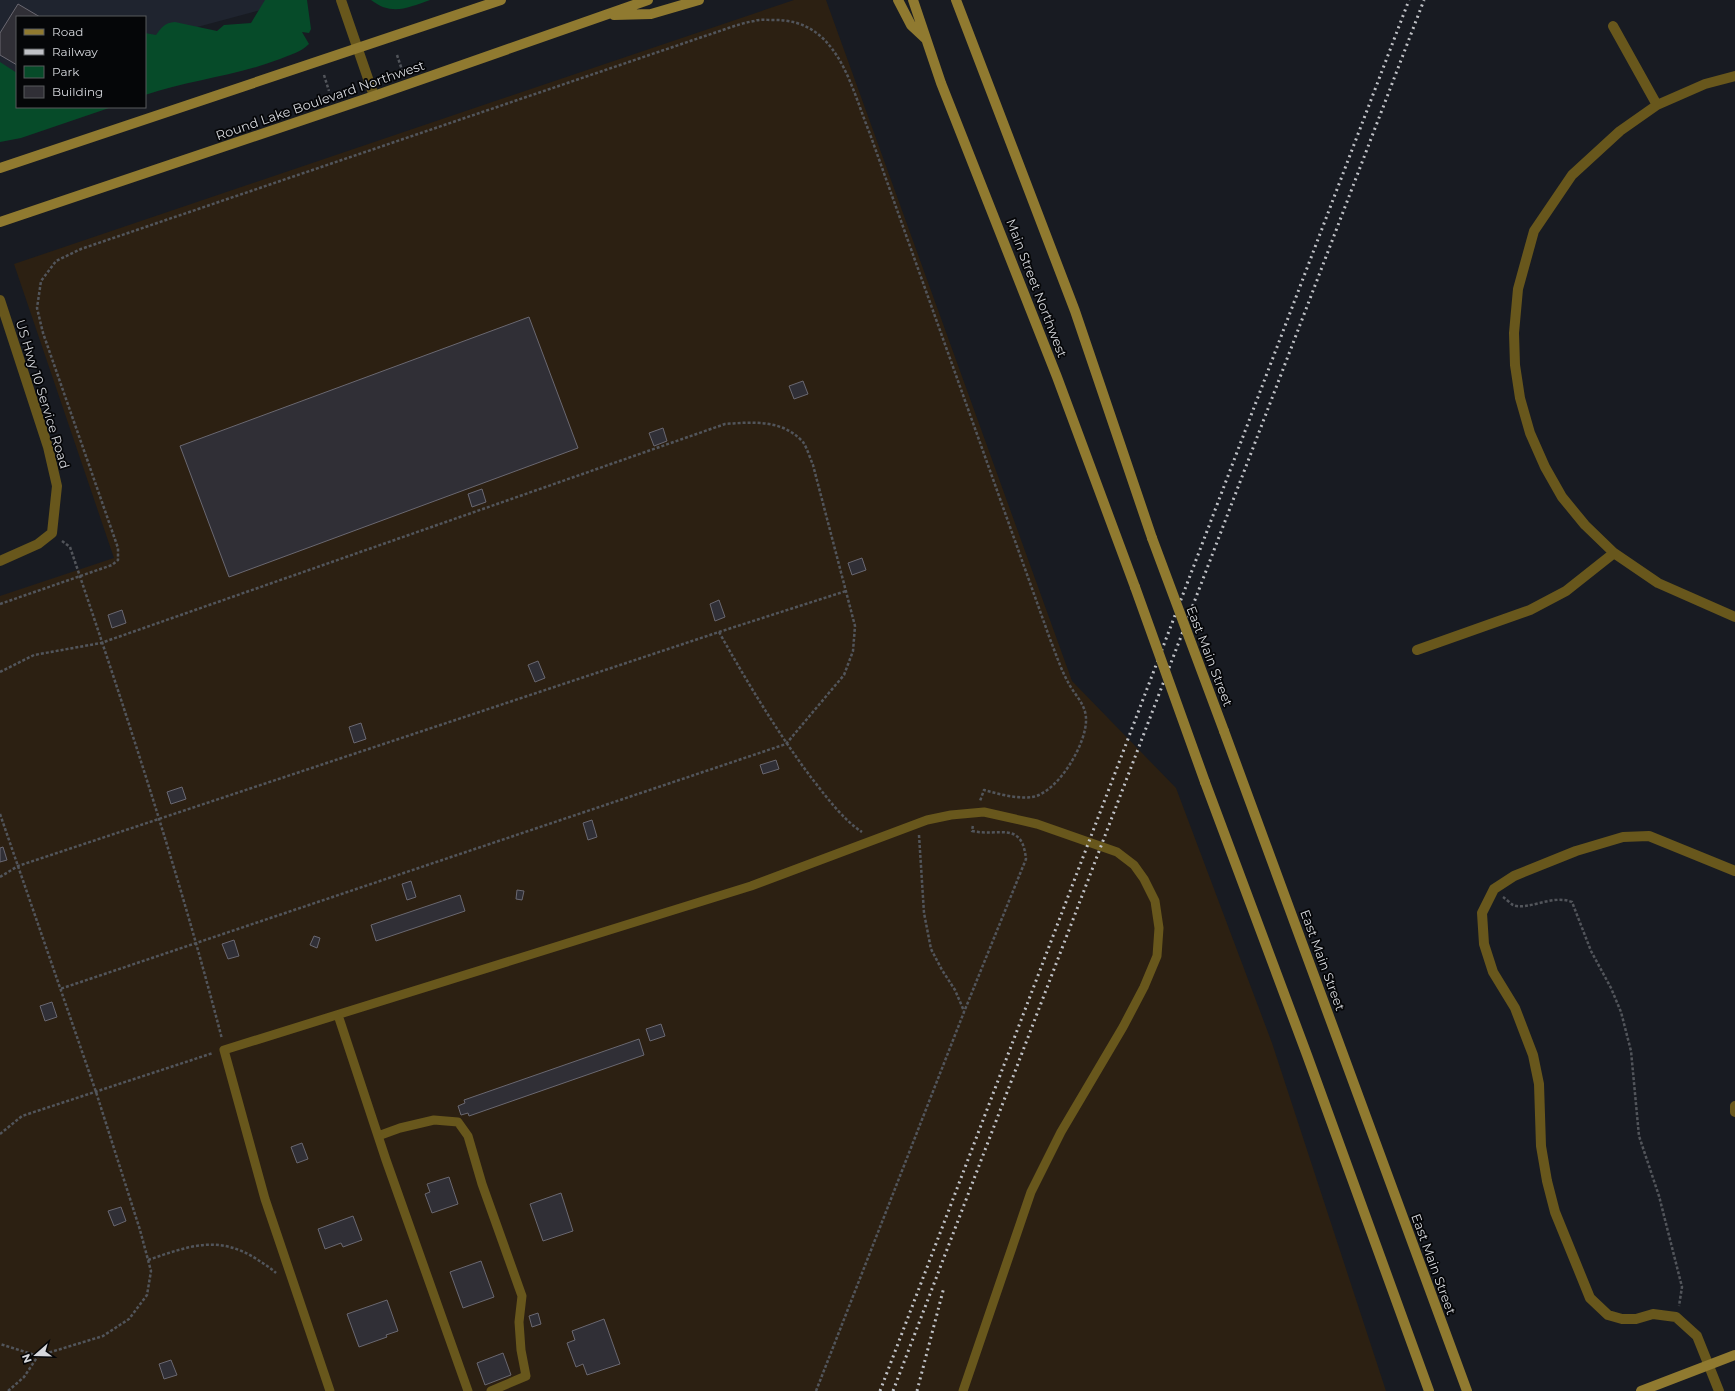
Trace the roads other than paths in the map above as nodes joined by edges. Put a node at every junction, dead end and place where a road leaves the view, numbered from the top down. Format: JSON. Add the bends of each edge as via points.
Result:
{"nodes":[{"id":1,"x":341,"y":0,"type":"edge"},
{"id":2,"x":502,"y":0,"type":"edge"},
{"id":3,"x":648,"y":0,"type":"edge"},
{"id":4,"x":699,"y":0,"type":"edge"},
{"id":5,"x":898,"y":0,"type":"edge"},
{"id":6,"x":913,"y":0,"type":"edge"},
{"id":7,"x":956,"y":0,"type":"edge"},
{"id":8,"x":604,"y":16,"type":"junction"},
{"id":9,"x":1613,"y":26,"type":"dead end"},
{"id":10,"x":927,"y":40,"type":"junction"},
{"id":11,"x":356,"y":47,"type":"junction"},
{"id":12,"x":1735,"y":76,"type":"edge"},
{"id":13,"x":374,"y":96,"type":"junction"},
{"id":14,"x":1657,"y":105,"type":"junction"},
{"id":15,"x":0,"y":168,"type":"edge"},
{"id":16,"x":0,"y":222,"type":"edge"},
{"id":17,"x":0,"y":300,"type":"edge"},
{"id":18,"x":1152,"y":538,"type":"joint"},
{"id":19,"x":1614,"y":553,"type":"junction"},
{"id":20,"x":0,"y":561,"type":"edge"},
{"id":21,"x":1735,"y":617,"type":"edge"},
{"id":22,"x":1417,"y":650,"type":"dead end"},
{"id":23,"x":1735,"y":871,"type":"edge"},
{"id":24,"x":338,"y":1014,"type":"junction"},
{"id":25,"x":1735,"y":1106,"type":"edge"},
{"id":26,"x":1735,"y":1112,"type":"edge"},
{"id":27,"x":378,"y":1136,"type":"junction"},
{"id":28,"x":1735,"y":1355,"type":"edge"},
{"id":29,"x":1710,"y":1366,"type":"junction"},
{"id":30,"x":330,"y":1391,"type":"edge"},
{"id":31,"x":468,"y":1391,"type":"edge"},
{"id":32,"x":491,"y":1391,"type":"edge"},
{"id":33,"x":963,"y":1391,"type":"edge"},
{"id":34,"x":1429,"y":1391,"type":"edge"},
{"id":35,"x":1467,"y":1391,"type":"edge"},
{"id":36,"x":1641,"y":1391,"type":"edge"},
{"id":37,"x":1719,"y":1391,"type":"edge"}],
"edges":[{"from":1,"to":11,"type":"street"},
{"from":2,"to":11,"type":"main road"},
{"from":3,"to":8,"type":"main road","name":"Round Lake Boulevard Northwest"},
{"from":4,"to":8,"type":"main road","via":[[651,14]]},
{"from":5,"to":10,"type":"main road","via":[[911,25]]},
{"from":6,"to":10,"type":"main road","name":"Main Street Northwest"},
{"from":7,"to":18,"type":"main road","name":"Main Street Northwest","via":[[1075,311]]},
{"from":8,"to":13,"type":"main road","name":"Round Lake Boulevard Northwest"},
{"from":9,"to":14,"type":"street"},
{"from":10,"to":34,"type":"main road","name":"Main Street Northwest","bridge":true,"via":[[941,83],[1057,377]]},
{"from":11,"to":13,"type":"street"},
{"from":11,"to":15,"type":"main road"},
{"from":12,"to":14,"type":"street","via":[[1705,84]]},
{"from":13,"to":16,"type":"main road","name":"Round Lake Boulevard Northwest"},
{"from":14,"to":19,"type":"street","via":[[1620,131],[1572,175],[1534,231],[1518,290],[1514,333],[1515,365],[1520,398],[1530,433],[1562,497],[1585,526]]},
{"from":17,"to":20,"type":"street","name":"US Hwy 10 Service Road","via":[[48,447],[57,486],[52,533],[38,544]]},
{"from":18,"to":35,"type":"main road","name":"East Main Street","bridge":true},
{"from":19,"to":21,"type":"street","via":[[1658,583]]},
{"from":19,"to":22,"type":"street","via":[[1566,591],[1530,610]]},
{"from":23,"to":29,"type":"street","via":[[1649,836],[1623,837],[1576,851],[1514,876],[1494,889],[1482,913],[1484,944],[1493,972],[1515,1008],[1533,1054],[1539,1084],[1540,1140],[1544,1168],[1555,1212],[1590,1298],[1608,1316],[1622,1319],[1636,1319],[1653,1314],[1676,1317],[1697,1336]]},
{"from":24,"to":27,"type":"lane"},
{"from":24,"to":30,"type":"lane","via":[[224,1050],[265,1199]]},
{"from":24,"to":33,"type":"lane","via":[[751,886],[919,823],[950,815],[984,812],[1037,824],[1117,852],[1134,865],[1156,901],[1159,928],[1157,956],[1123,1027],[1061,1132],[1031,1192]]},
{"from":25,"to":26,"type":"street"},
{"from":27,"to":31,"type":"lane"},
{"from":27,"to":32,"type":"lane","via":[[434,1120],[458,1122],[468,1136],[482,1184],[522,1296],[519,1322],[526,1376]]},
{"from":28,"to":29,"type":"main road"},
{"from":29,"to":36,"type":"main road"},
{"from":29,"to":37,"type":"street"}]}
